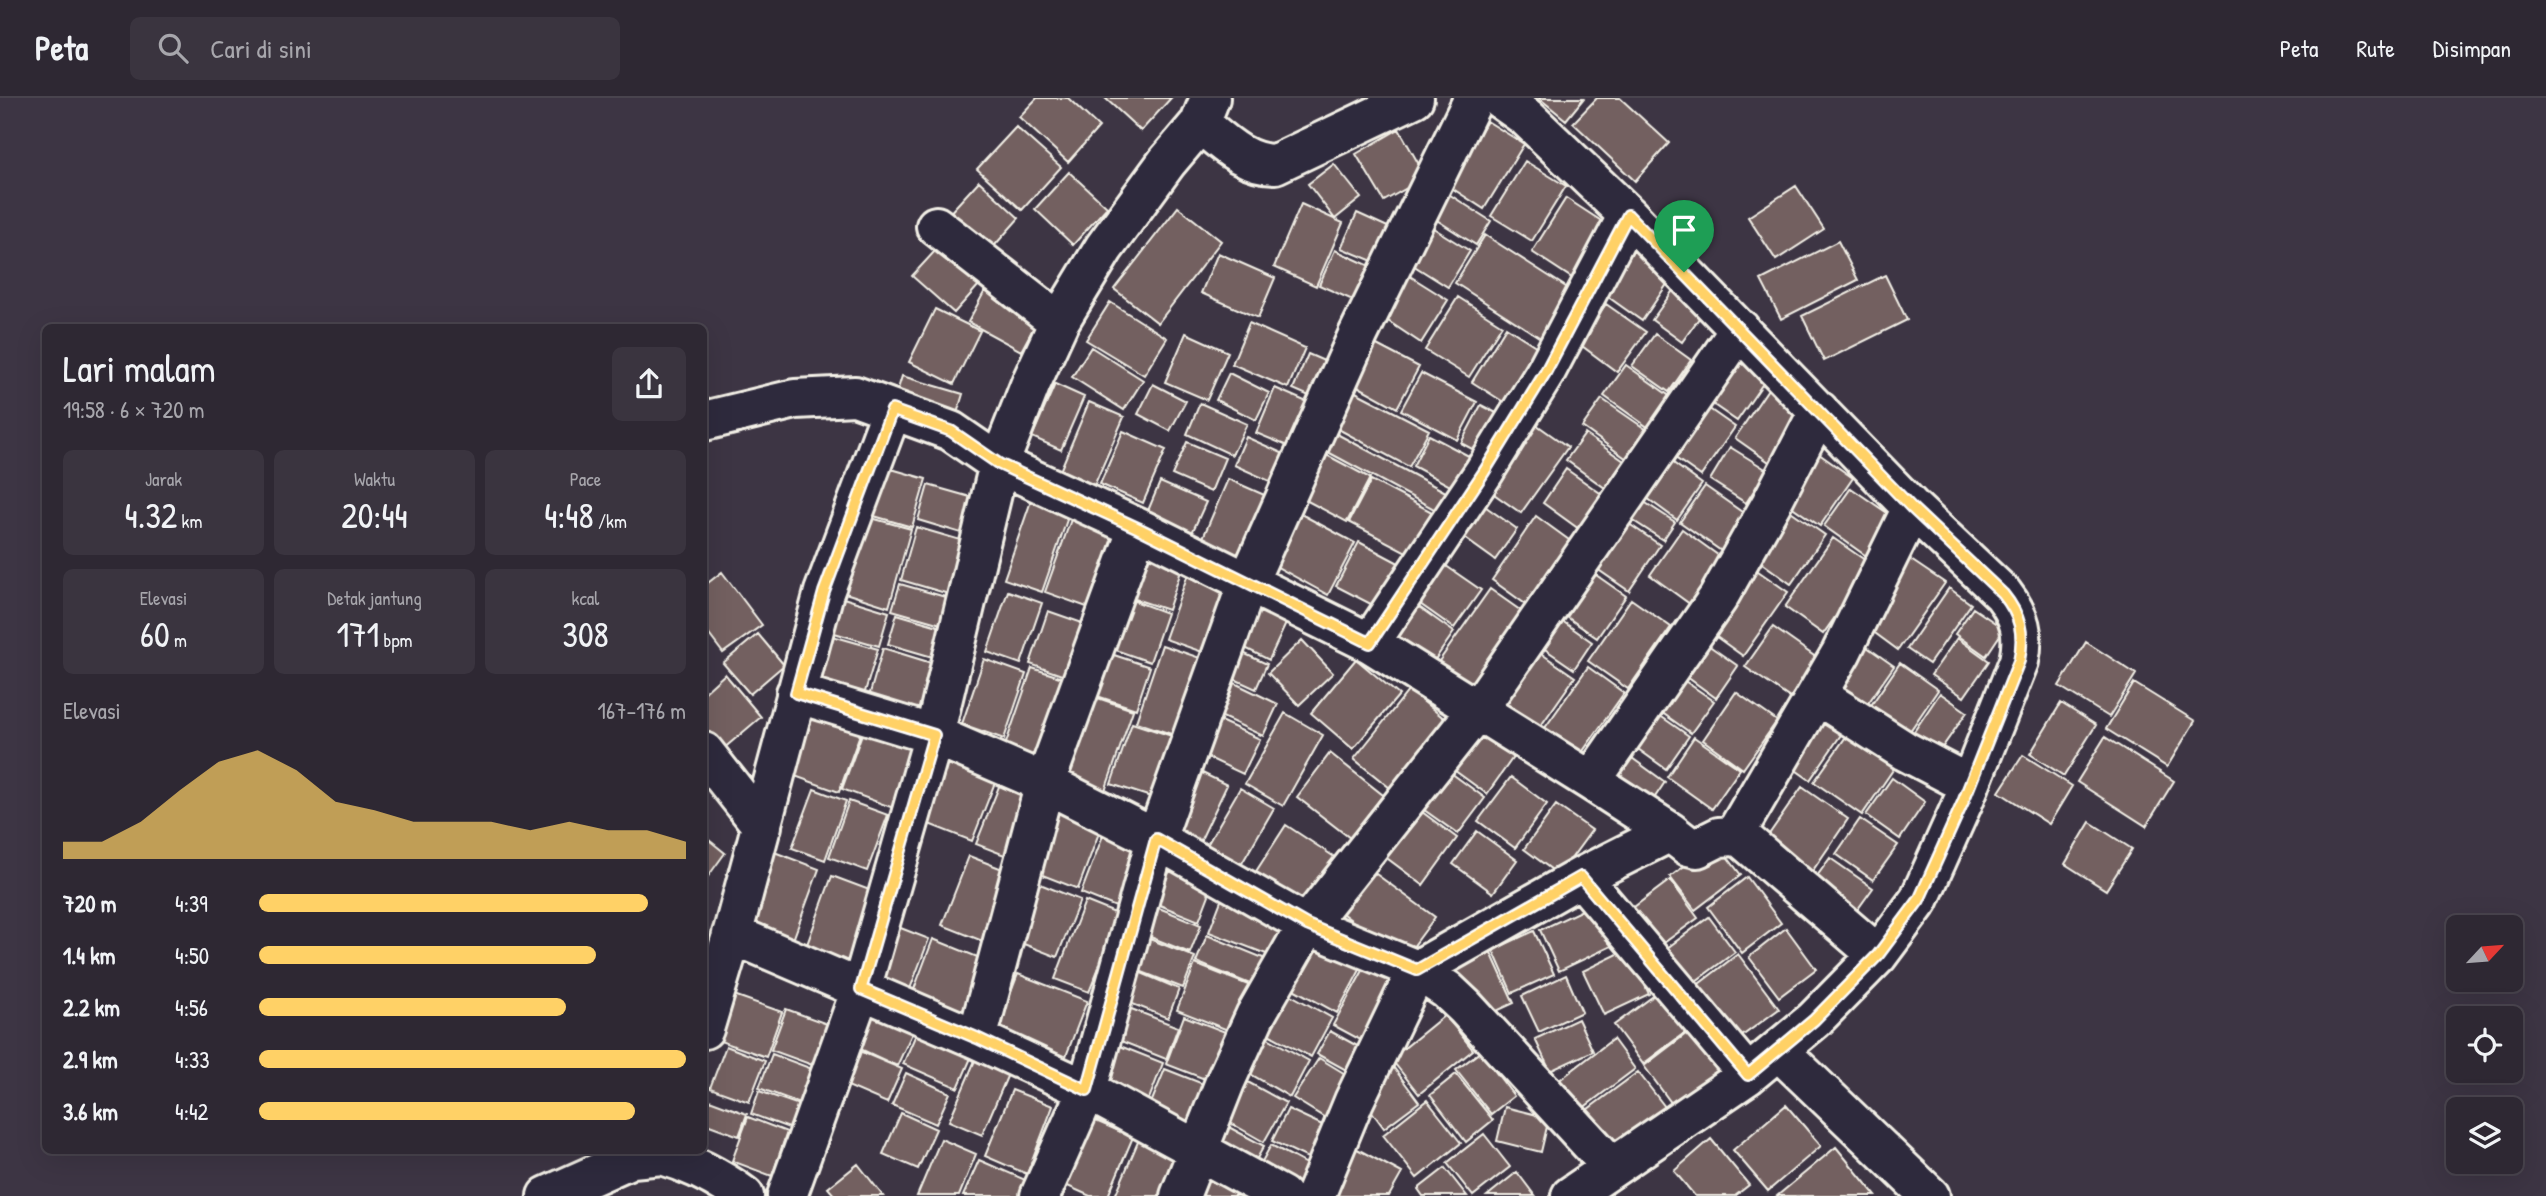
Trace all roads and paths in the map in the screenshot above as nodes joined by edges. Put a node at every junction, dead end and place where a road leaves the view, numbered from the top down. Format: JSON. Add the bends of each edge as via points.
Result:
{"nodes":[{"id":1,"x":1414,"y":98,"type":"edge"},
{"id":2,"x":1474,"y":98,"type":"edge"},
{"id":3,"x":1499,"y":98,"type":"edge"},
{"id":4,"x":1205,"y":111,"type":"edge"},
{"id":5,"x":1628,"y":215,"type":"junction"},
{"id":6,"x":936,"y":226,"type":"dead end"},
{"id":7,"x":1059,"y":322,"type":"junction"},
{"id":8,"x":1740,"y":329,"type":"junction"},
{"id":9,"x":892,"y":410,"type":"junction"},
{"id":10,"x":1819,"y":411,"type":"junction"},
{"id":11,"x":707,"y":420,"type":"edge"},
{"id":12,"x":999,"y":464,"type":"junction"},
{"id":13,"x":1912,"y":508,"type":"junction"},
{"id":14,"x":1138,"y":528,"type":"junction"},
{"id":15,"x":1248,"y":582,"type":"junction"},
{"id":16,"x":1370,"y":643,"type":"junction"},
{"id":17,"x":796,"y":693,"type":"junction"},
{"id":18,"x":1816,"y":695,"type":"junction"},
{"id":19,"x":1478,"y":709,"type":"junction"},
{"id":20,"x":934,"y":735,"type":"junction"},
{"id":21,"x":707,"y":755,"type":"edge"},
{"id":22,"x":1591,"y":781,"type":"junction"},
{"id":23,"x":1045,"y":783,"type":"junction"},
{"id":24,"x":1970,"y":785,"type":"junction"},
{"id":25,"x":762,"y":826,"type":"junction"},
{"id":26,"x":1670,"y":832,"type":"junction"},
{"id":27,"x":1734,"y":836,"type":"junction"},
{"id":28,"x":1156,"y":839,"type":"junction"},
{"id":29,"x":1581,"y":877,"type":"junction"},
{"id":30,"x":1307,"y":925,"type":"junction"},
{"id":31,"x":732,"y":934,"type":"junction"},
{"id":32,"x":1878,"y":955,"type":"junction"},
{"id":33,"x":1417,"y":970,"type":"junction"},
{"id":34,"x":861,"y":989,"type":"junction"},
{"id":35,"x":707,"y":1019,"type":"edge"},
{"id":36,"x":977,"y":1038,"type":"junction"},
{"id":37,"x":1778,"y":1050,"type":"junction"},
{"id":38,"x":1748,"y":1075,"type":"junction"},
{"id":39,"x":1087,"y":1090,"type":"junction"},
{"id":40,"x":1199,"y":1150,"type":"junction"},
{"id":41,"x":653,"y":1154,"type":"edge"},
{"id":42,"x":668,"y":1154,"type":"edge"},
{"id":43,"x":1612,"y":1167,"type":"junction"},
{"id":44,"x":547,"y":1196,"type":"edge"},
{"id":45,"x":744,"y":1196,"type":"edge"},
{"id":46,"x":788,"y":1196,"type":"edge"},
{"id":47,"x":1040,"y":1196,"type":"edge"},
{"id":48,"x":1180,"y":1196,"type":"edge"},
{"id":49,"x":1282,"y":1196,"type":"edge"},
{"id":50,"x":1315,"y":1196,"type":"edge"},
{"id":51,"x":1571,"y":1196,"type":"edge"},
{"id":52,"x":1930,"y":1196,"type":"edge"}],
"edges":[{"from":1,"to":4,"type":"street","via":[[1275,163],[1238,153]]},
{"from":2,"to":15,"type":"street","via":[[1358,334]]},
{"from":3,"to":5,"type":"street","via":[[1527,117]]},
{"from":4,"to":7,"type":"street","via":[[1104,248]]},
{"from":5,"to":8,"type":"street"},
{"from":5,"to":16,"type":"street","via":[[1545,373]]},
{"from":6,"to":7,"type":"street"},
{"from":7,"to":12,"type":"street"},
{"from":8,"to":10,"type":"street"},
{"from":8,"to":19,"type":"street"},
{"from":9,"to":11,"type":"street","via":[[855,396],[795,399]]},
{"from":9,"to":12,"type":"street","via":[[951,431]]},
{"from":9,"to":17,"type":"street","via":[[824,592]]},
{"from":10,"to":13,"type":"street"},
{"from":10,"to":22,"type":"street","via":[[1718,598]]},
{"from":12,"to":14,"type":"street"},
{"from":12,"to":20,"type":"street"},
{"from":13,"to":18,"type":"street"},
{"from":13,"to":24,"type":"street","via":[[2003,594],[2021,624],[2019,661]]},
{"from":14,"to":15,"type":"street"},
{"from":14,"to":23,"type":"street"},
{"from":15,"to":16,"type":"street"},
{"from":15,"to":28,"type":"street"},
{"from":16,"to":19,"type":"street"},
{"from":17,"to":20,"type":"street"},
{"from":17,"to":25,"type":"street"},
{"from":18,"to":24,"type":"street"},
{"from":18,"to":27,"type":"street"},
{"from":19,"to":22,"type":"street"},
{"from":19,"to":30,"type":"street"},
{"from":20,"to":23,"type":"street"},
{"from":20,"to":34,"type":"street"},
{"from":21,"to":25,"type":"street"},
{"from":22,"to":26,"type":"street"},
{"from":23,"to":28,"type":"street"},
{"from":23,"to":36,"type":"street"},
{"from":24,"to":32,"type":"street","via":[[1919,900]]},
{"from":25,"to":31,"type":"street"},
{"from":26,"to":27,"type":"street","via":[[1694,848]]},
{"from":26,"to":29,"type":"street"},
{"from":27,"to":32,"type":"street","via":[[1764,855]]},
{"from":28,"to":30,"type":"street"},
{"from":28,"to":39,"type":"street"},
{"from":29,"to":33,"type":"street"},
{"from":29,"to":38,"type":"street"},
{"from":30,"to":33,"type":"street"},
{"from":30,"to":40,"type":"street","via":[[1255,1016]]},
{"from":31,"to":34,"type":"street"},
{"from":31,"to":35,"type":"street"},
{"from":32,"to":37,"type":"street"},
{"from":33,"to":43,"type":"street","via":[[1447,989]]},
{"from":33,"to":50,"type":"street","via":[[1354,1101]]},
{"from":34,"to":36,"type":"street"},
{"from":34,"to":46,"type":"street"},
{"from":36,"to":39,"type":"street"},
{"from":37,"to":38,"type":"street"},
{"from":37,"to":52,"type":"street"},
{"from":38,"to":43,"type":"street"},
{"from":39,"to":40,"type":"street"},
{"from":39,"to":47,"type":"street"},
{"from":40,"to":48,"type":"street"},
{"from":40,"to":49,"type":"street"},
{"from":41,"to":44,"type":"street","via":[[632,1158]]},
{"from":42,"to":45,"type":"street","via":[[723,1180]]},
{"from":43,"to":51,"type":"street"}]}
